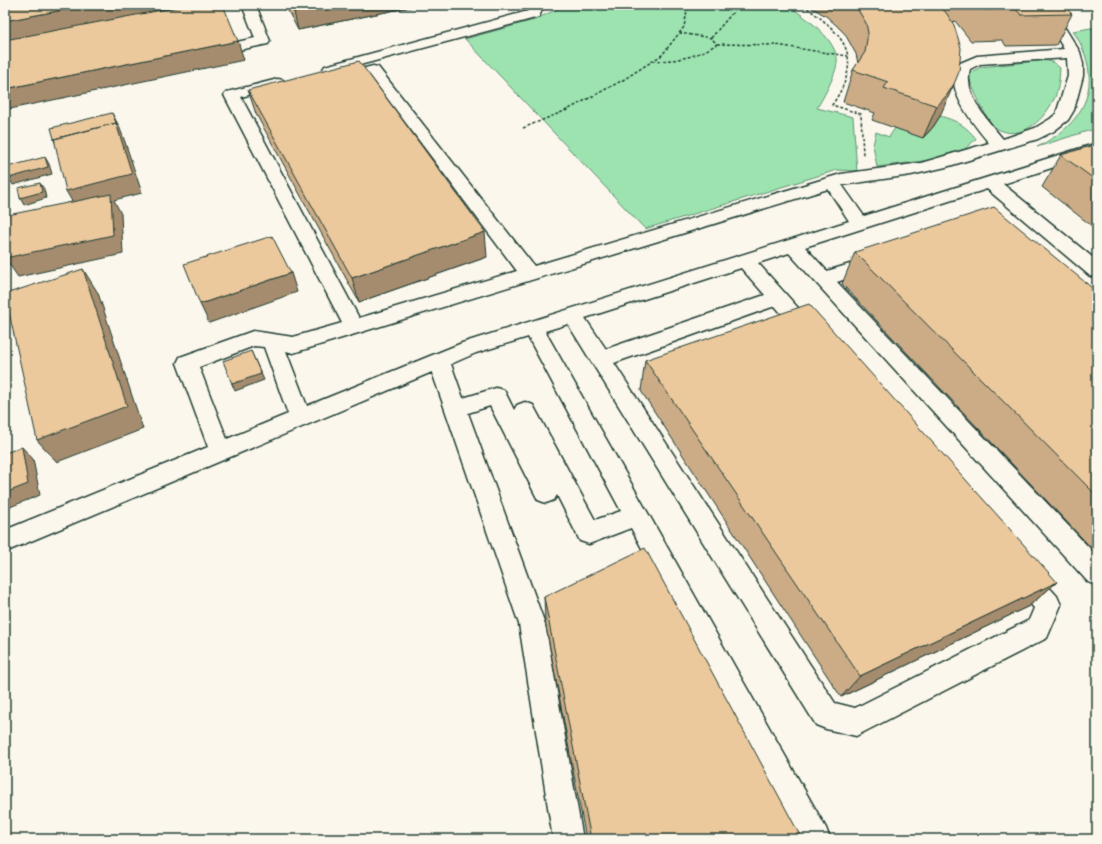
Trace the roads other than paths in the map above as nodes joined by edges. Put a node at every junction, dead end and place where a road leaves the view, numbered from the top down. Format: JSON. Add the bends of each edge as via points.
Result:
{"nodes":[{"id":1,"x":250,"y":5,"type":"edge"},
{"id":2,"x":537,"y":5,"type":"edge"},
{"id":3,"x":1033,"y":5,"type":"edge"},
{"id":4,"x":1073,"y":53,"type":"junction"},
{"id":5,"x":193,"y":56,"type":"edge"},
{"id":6,"x":292,"y":85,"type":"edge"},
{"id":7,"x":1000,"y":145,"type":"junction"},
{"id":8,"x":1097,"y":148,"type":"edge"},
{"id":9,"x":832,"y":182,"type":"junction"},
{"id":10,"x":990,"y":182,"type":"junction"},
{"id":11,"x":860,"y":224,"type":"junction"},
{"id":12,"x":792,"y":245,"type":"junction"},
{"id":13,"x":890,"y":257,"type":"edge"},
{"id":14,"x":745,"y":260,"type":"junction"},
{"id":15,"x":1097,"y":271,"type":"edge"},
{"id":16,"x":530,"y":274,"type":"junction"},
{"id":17,"x":824,"y":279,"type":"junction"},
{"id":18,"x":778,"y":298,"type":"junction"},
{"id":19,"x":573,"y":315,"type":"junction"},
{"id":20,"x":354,"y":327,"type":"junction"},
{"id":21,"x":533,"y":328,"type":"junction"},
{"id":22,"x":272,"y":342,"type":"junction"},
{"id":23,"x":825,"y":351,"type":"edge"},
{"id":24,"x":601,"y":359,"type":"junction"},
{"id":25,"x":439,"y":361,"type":"junction"},
{"id":26,"x":456,"y":409,"type":"junction"},
{"id":27,"x":525,"y":411,"type":"dead end"},
{"id":28,"x":301,"y":418,"type":"junction"},
{"id":29,"x":222,"y":451,"type":"junction"},
{"id":30,"x":546,"y":493,"type":"dead end"},
{"id":31,"x":636,"y":516,"type":"junction"},
{"id":32,"x":5,"y":541,"type":"edge"},
{"id":33,"x":1007,"y":558,"type":"edge"},
{"id":34,"x":1097,"y":574,"type":"edge"},
{"id":35,"x":568,"y":839,"type":"edge"},
{"id":36,"x":815,"y":839,"type":"edge"}],
"edges":[{"from":1,"to":5,"type":"street","via":[[263,41]]},
{"from":2,"to":16,"type":"street","via":[[534,14],[322,77],[373,70]]},
{"from":3,"to":4,"type":"street","via":[[1060,30]]},
{"from":4,"to":7,"type":"street","via":[[1076,63],[1074,84],[1067,110],[1061,118],[1042,131]]},
{"from":4,"to":7,"type":"street","via":[[977,60],[963,67],[960,76],[968,102]]},
{"from":6,"to":20,"type":"street","via":[[238,106]]},
{"from":7,"to":9,"type":"street","via":[[932,166]]},
{"from":8,"to":10,"type":"street"},
{"from":9,"to":11,"type":"street"},
{"from":9,"to":16,"type":"street"},
{"from":10,"to":11,"type":"street"},
{"from":10,"to":15,"type":"street"},
{"from":11,"to":12,"type":"street"},
{"from":12,"to":14,"type":"street"},
{"from":12,"to":17,"type":"street"},
{"from":13,"to":17,"type":"street"},
{"from":14,"to":18,"type":"street"},
{"from":14,"to":19,"type":"street"},
{"from":16,"to":20,"type":"street"},
{"from":17,"to":34,"type":"street"},
{"from":18,"to":23,"type":"street"},
{"from":18,"to":24,"type":"street"},
{"from":19,"to":21,"type":"street"},
{"from":19,"to":24,"type":"street"},
{"from":20,"to":22,"type":"street","via":[[293,345]]},
{"from":21,"to":25,"type":"street","via":[[469,348]]},
{"from":21,"to":31,"type":"street"},
{"from":22,"to":28,"type":"street"},
{"from":22,"to":29,"type":"street","via":[[253,338],[187,363]]},
{"from":24,"to":33,"type":"street","via":[[826,715],[856,722],[1038,629],[1048,605]]},
{"from":25,"to":26,"type":"street"},
{"from":25,"to":28,"type":"street"},
{"from":26,"to":30,"type":"street","via":[[496,396]]},
{"from":26,"to":35,"type":"street","via":[[532,624]]},
{"from":27,"to":31,"type":"street","via":[[589,533]]},
{"from":28,"to":29,"type":"street"},
{"from":29,"to":32,"type":"street"},
{"from":31,"to":36,"type":"street"}]}
